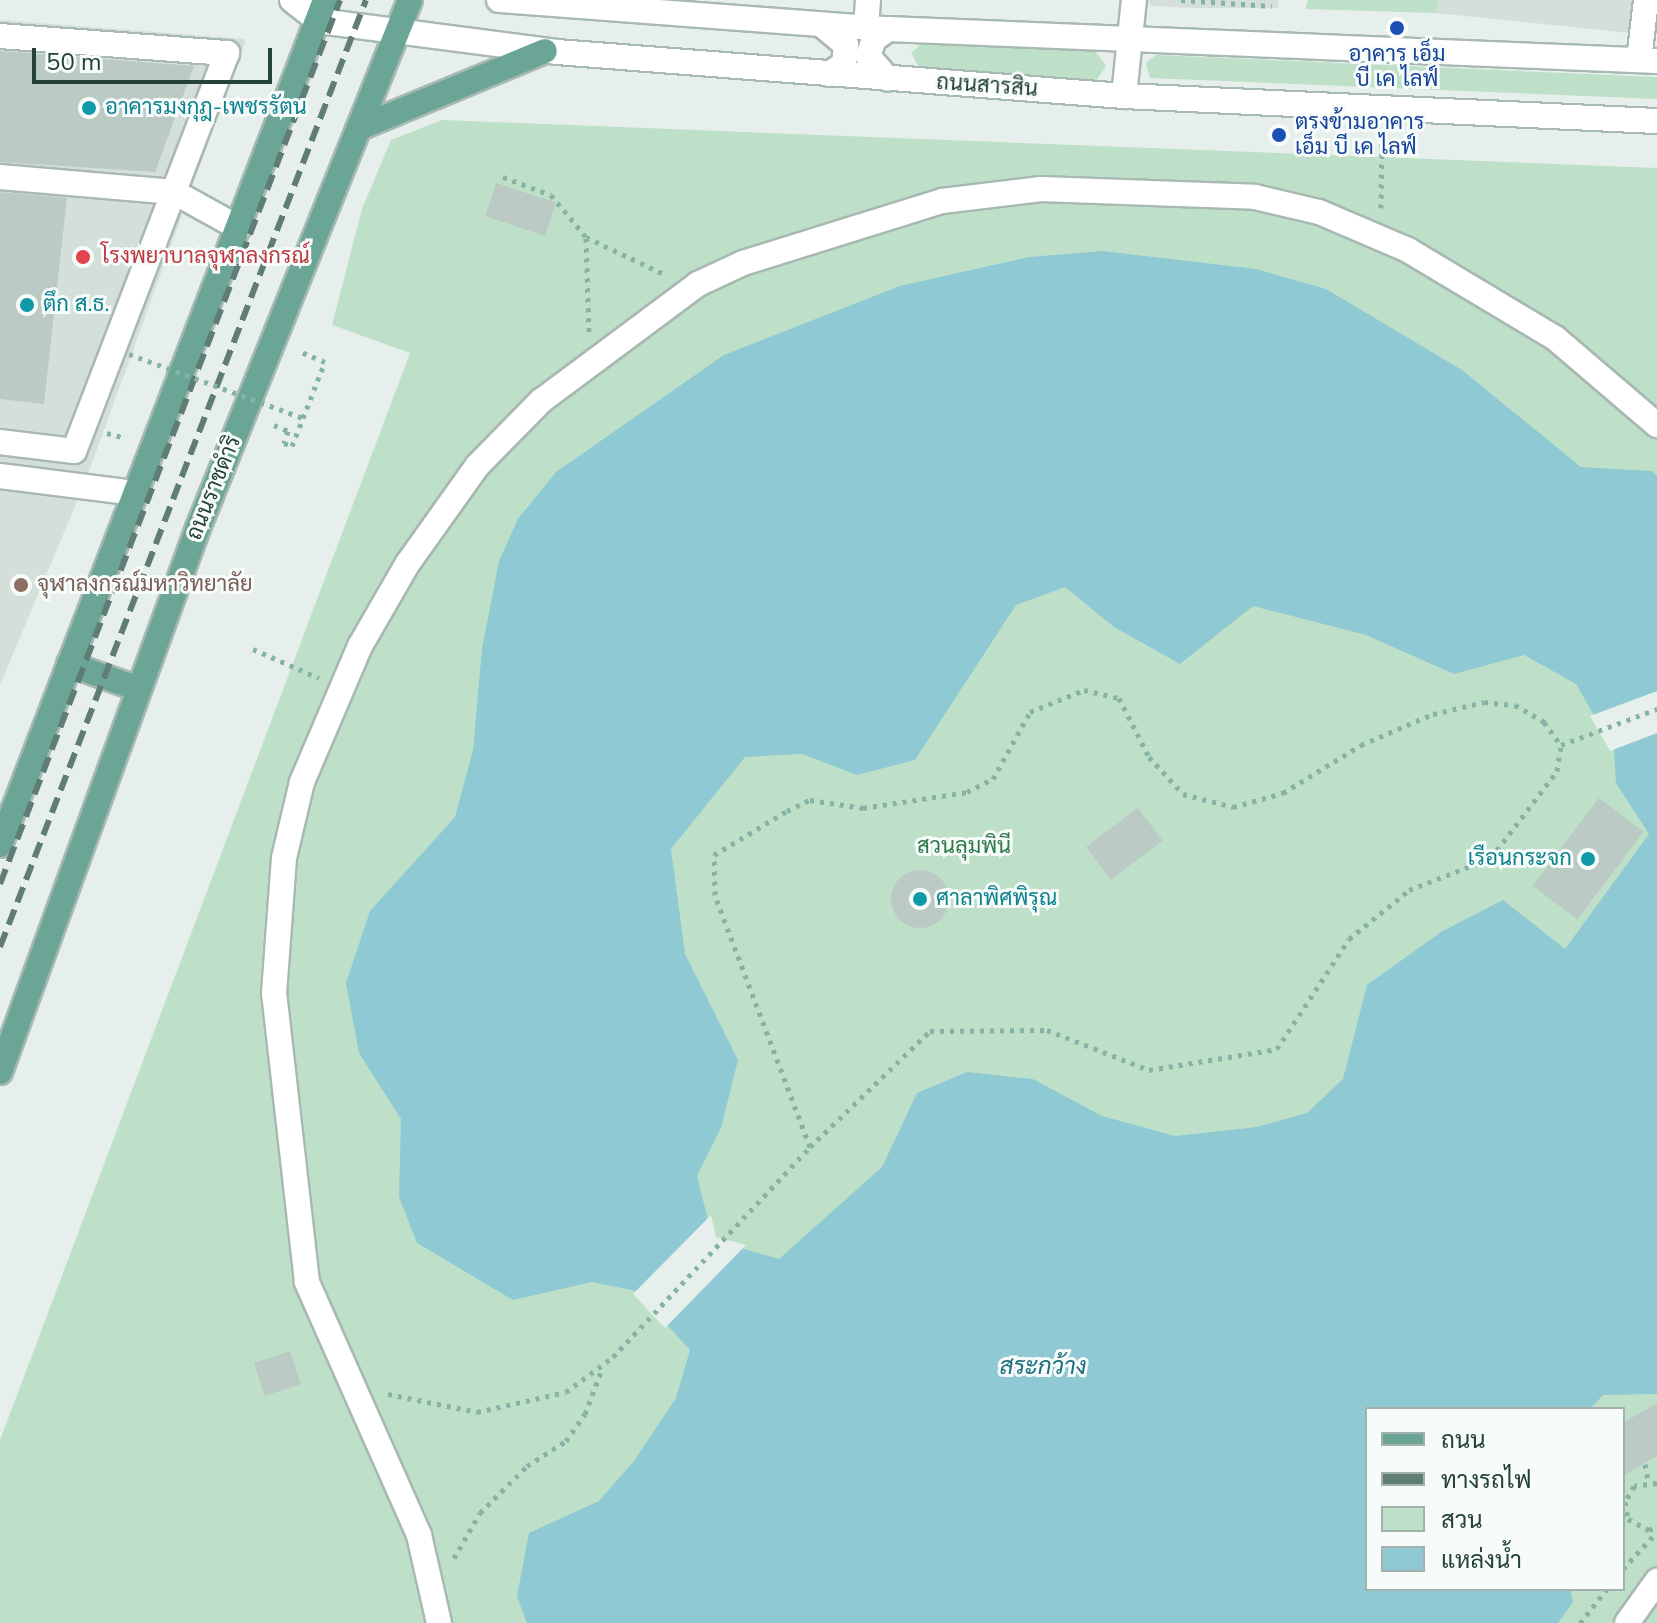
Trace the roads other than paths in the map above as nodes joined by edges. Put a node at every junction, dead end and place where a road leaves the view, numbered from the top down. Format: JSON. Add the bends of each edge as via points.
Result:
{"nodes":[{"id":1,"x":292,"y":0,"type":"edge"},
{"id":2,"x":410,"y":0,"type":"edge"},
{"id":3,"x":499,"y":0,"type":"edge"},
{"id":4,"x":868,"y":0,"type":"edge"},
{"id":5,"x":1134,"y":0,"type":"edge"},
{"id":6,"x":1646,"y":0,"type":"edge"},
{"id":7,"x":322,"y":10,"type":"edge"},
{"id":8,"x":822,"y":25,"type":"junction"},
{"id":9,"x":877,"y":29,"type":"junction"},
{"id":10,"x":398,"y":32,"type":"junction"},
{"id":11,"x":0,"y":36,"type":"edge"},
{"id":12,"x":1129,"y":42,"type":"junction"},
{"id":13,"x":545,"y":51,"type":"junction"},
{"id":14,"x":1648,"y":61,"type":"edge"},
{"id":15,"x":829,"y":74,"type":"junction"},
{"id":16,"x":888,"y":79,"type":"junction"},
{"id":17,"x":1124,"y":96,"type":"junction"},
{"id":18,"x":1657,"y":121,"type":"edge"},
{"id":19,"x":359,"y":128,"type":"junction"},
{"id":20,"x":0,"y":177,"type":"edge"},
{"id":21,"x":174,"y":192,"type":"junction"},
{"id":22,"x":239,"y":228,"type":"junction"},
{"id":23,"x":1657,"y":425,"type":"edge"},
{"id":24,"x":0,"y":442,"type":"edge"},
{"id":25,"x":0,"y":476,"type":"edge"},
{"id":26,"x":134,"y":493,"type":"junction"},
{"id":27,"x":69,"y":664,"type":"junction"},
{"id":28,"x":139,"y":689,"type":"junction"},
{"id":29,"x":0,"y":845,"type":"edge"},
{"id":30,"x":0,"y":1072,"type":"edge"},
{"id":31,"x":1657,"y":1581,"type":"edge"},
{"id":32,"x":437,"y":1615,"type":"edge"},
{"id":33,"x":1627,"y":1623,"type":"edge"}],
"edges":[{"from":1,"to":7,"type":"street"},
{"from":2,"to":10,"type":"main road","name":"ถนนราชดำริ"},
{"from":3,"to":8,"type":"street"},
{"from":4,"to":9,"type":"street"},
{"from":5,"to":12,"type":"street"},
{"from":6,"to":14,"type":"street"},
{"from":7,"to":10,"type":"street","name":"ถนนสารสิน"},
{"from":7,"to":22,"type":"main road"},
{"from":8,"to":9,"type":"street"},
{"from":8,"to":15,"type":"street","via":[[846,45],[844,64]]},
{"from":9,"to":12,"type":"street"},
{"from":9,"to":16,"type":"street","via":[[868,56]]},
{"from":10,"to":13,"type":"street","name":"ถนนสารสิน"},
{"from":10,"to":19,"type":"main road","name":"ถนนราชดำริ"},
{"from":11,"to":21,"type":"street","via":[[227,53]]},
{"from":12,"to":14,"type":"street"},
{"from":12,"to":17,"type":"street"},
{"from":13,"to":15,"type":"street","name":"ถนนสารสิน"},
{"from":13,"to":19,"type":"main road"},
{"from":15,"to":16,"type":"street","name":"ถนนสารสิน"},
{"from":16,"to":17,"type":"street","name":"ถนนสารสิน"},
{"from":17,"to":18,"type":"street","name":"ถนนสารสิน"},
{"from":19,"to":28,"type":"main road","name":"ถนนราชดำริ"},
{"from":20,"to":21,"type":"street"},
{"from":21,"to":22,"type":"street"},
{"from":21,"to":24,"type":"street","via":[[74,451]]},
{"from":22,"to":26,"type":"main road"},
{"from":23,"to":32,"type":"street","via":[[1555,338],[1378,237],[1319,212],[1255,197],[1041,189],[942,201],[743,263],[698,284],[581,366],[478,465],[408,563],[342,688],[302,782],[284,858],[274,994],[307,1282],[419,1535]]},
{"from":25,"to":26,"type":"street"},
{"from":26,"to":27,"type":"main road"},
{"from":27,"to":28,"type":"main road"},
{"from":27,"to":29,"type":"main road"},
{"from":28,"to":30,"type":"main road","name":"ถนนราชดำริ"},
{"from":31,"to":33,"type":"street"}]}
